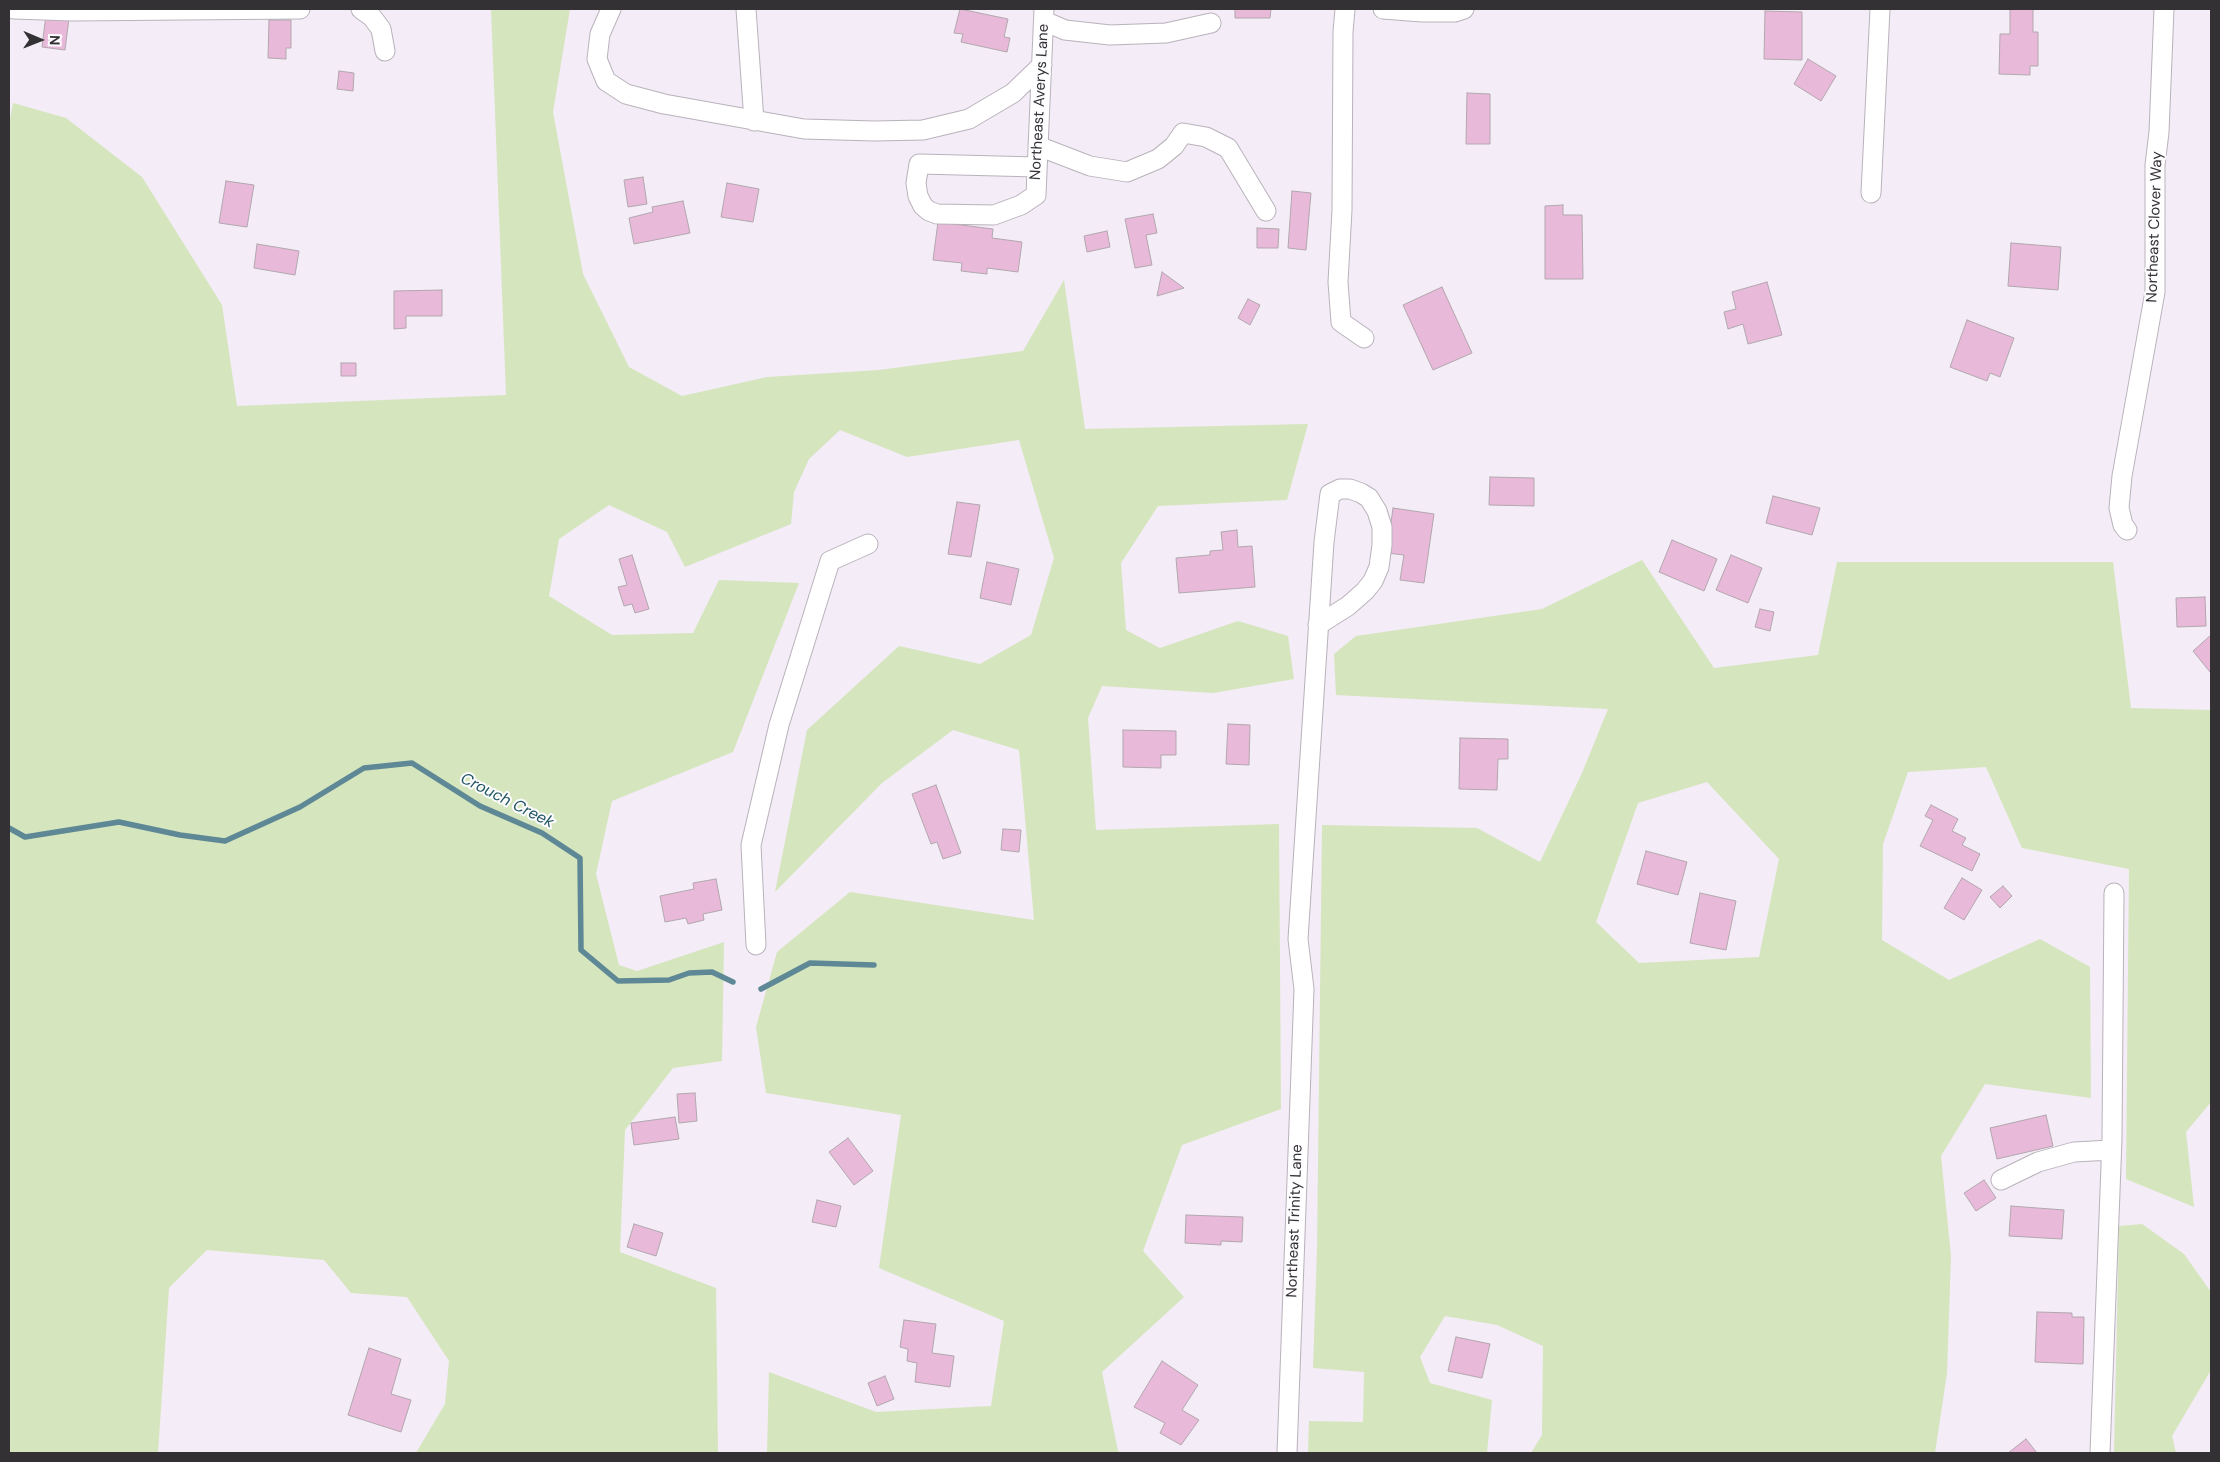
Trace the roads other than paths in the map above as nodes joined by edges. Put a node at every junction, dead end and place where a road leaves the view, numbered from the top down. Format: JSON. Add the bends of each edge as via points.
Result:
{"nodes":[{"id":1,"x":14,"y":9,"type":"edge"},
{"id":2,"x":300,"y":9,"type":"edge"},
{"id":3,"x":362,"y":9,"type":"edge"},
{"id":4,"x":611,"y":9,"type":"edge"},
{"id":5,"x":746,"y":9,"type":"edge"},
{"id":6,"x":1346,"y":9,"type":"edge"},
{"id":7,"x":1383,"y":9,"type":"edge"},
{"id":8,"x":1464,"y":9,"type":"edge"},
{"id":9,"x":1880,"y":9,"type":"edge"},
{"id":10,"x":2164,"y":9,"type":"edge"},
{"id":11,"x":1044,"y":15,"type":"edge"},
{"id":12,"x":1211,"y":23,"type":"dead end"},
{"id":13,"x":385,"y":51,"type":"dead end"},
{"id":14,"x":1042,"y":66,"type":"junction"},
{"id":15,"x":754,"y":121,"type":"junction"},
{"id":16,"x":1038,"y":146,"type":"junction"},
{"id":17,"x":1037,"y":167,"type":"junction"},
{"id":18,"x":1871,"y":193,"type":"dead end"},
{"id":19,"x":1266,"y":211,"type":"dead end"},
{"id":20,"x":1364,"y":338,"type":"dead end"},
{"id":21,"x":2127,"y":530,"type":"dead end"},
{"id":22,"x":868,"y":544,"type":"dead end"},
{"id":23,"x":1318,"y":625,"type":"junction"},
{"id":24,"x":2114,"y":893,"type":"dead end"},
{"id":25,"x":756,"y":945,"type":"dead end"},
{"id":26,"x":2111,"y":1150,"type":"junction"},
{"id":27,"x":2001,"y":1180,"type":"dead end"},
{"id":28,"x":1287,"y":1453,"type":"edge"},
{"id":29,"x":2100,"y":1453,"type":"edge"}],
"edges":[{"from":1,"to":2,"type":"street"},
{"from":3,"to":13,"type":"street","via":[[381,28]]},
{"from":4,"to":15,"type":"street","via":[[600,34],[597,59],[606,81],[626,94]]},
{"from":5,"to":15,"type":"street"},
{"from":6,"to":20,"type":"street","via":[[1338,282],[1341,322]]},
{"from":7,"to":8,"type":"street","via":[[1455,12]]},
{"from":9,"to":18,"type":"street"},
{"from":10,"to":21,"type":"street","name":"Northeast Clover Way","via":[[2155,165],[2155,292],[2122,476],[2119,508]]},
{"from":11,"to":12,"type":"street","via":[[1066,30],[1110,35],[1166,33]]},
{"from":11,"to":14,"type":"street","name":"Northeast Averys Lane"},
{"from":14,"to":15,"type":"street","via":[[991,108],[969,119],[923,130],[804,129]]},
{"from":14,"to":16,"type":"street","name":"Northeast Averys Lane"},
{"from":16,"to":17,"type":"street","name":"Northeast Averys Lane"},
{"from":16,"to":19,"type":"street","via":[[1090,166],[1127,172],[1158,159],[1184,133],[1206,137],[1228,148]]},
{"from":17,"to":17,"type":"street","name":"Northeast Averys Lane","via":[[1036,195],[1021,205],[994,215],[937,214],[923,206],[918,196],[919,164]]},
{"from":22,"to":25,"type":"street","via":[[830,561],[779,725],[751,845]]},
{"from":23,"to":23,"type":"street","name":"Northeast Trinity Lane","via":[[1365,591],[1379,567],[1382,536],[1377,511],[1361,492],[1340,489],[1330,494]]},
{"from":23,"to":28,"type":"street","name":"Northeast Trinity Lane","via":[[1298,938],[1304,989]]},
{"from":24,"to":26,"type":"street"},
{"from":26,"to":27,"type":"street","via":[[2074,1152],[2038,1162]]},
{"from":26,"to":29,"type":"street"}]}
